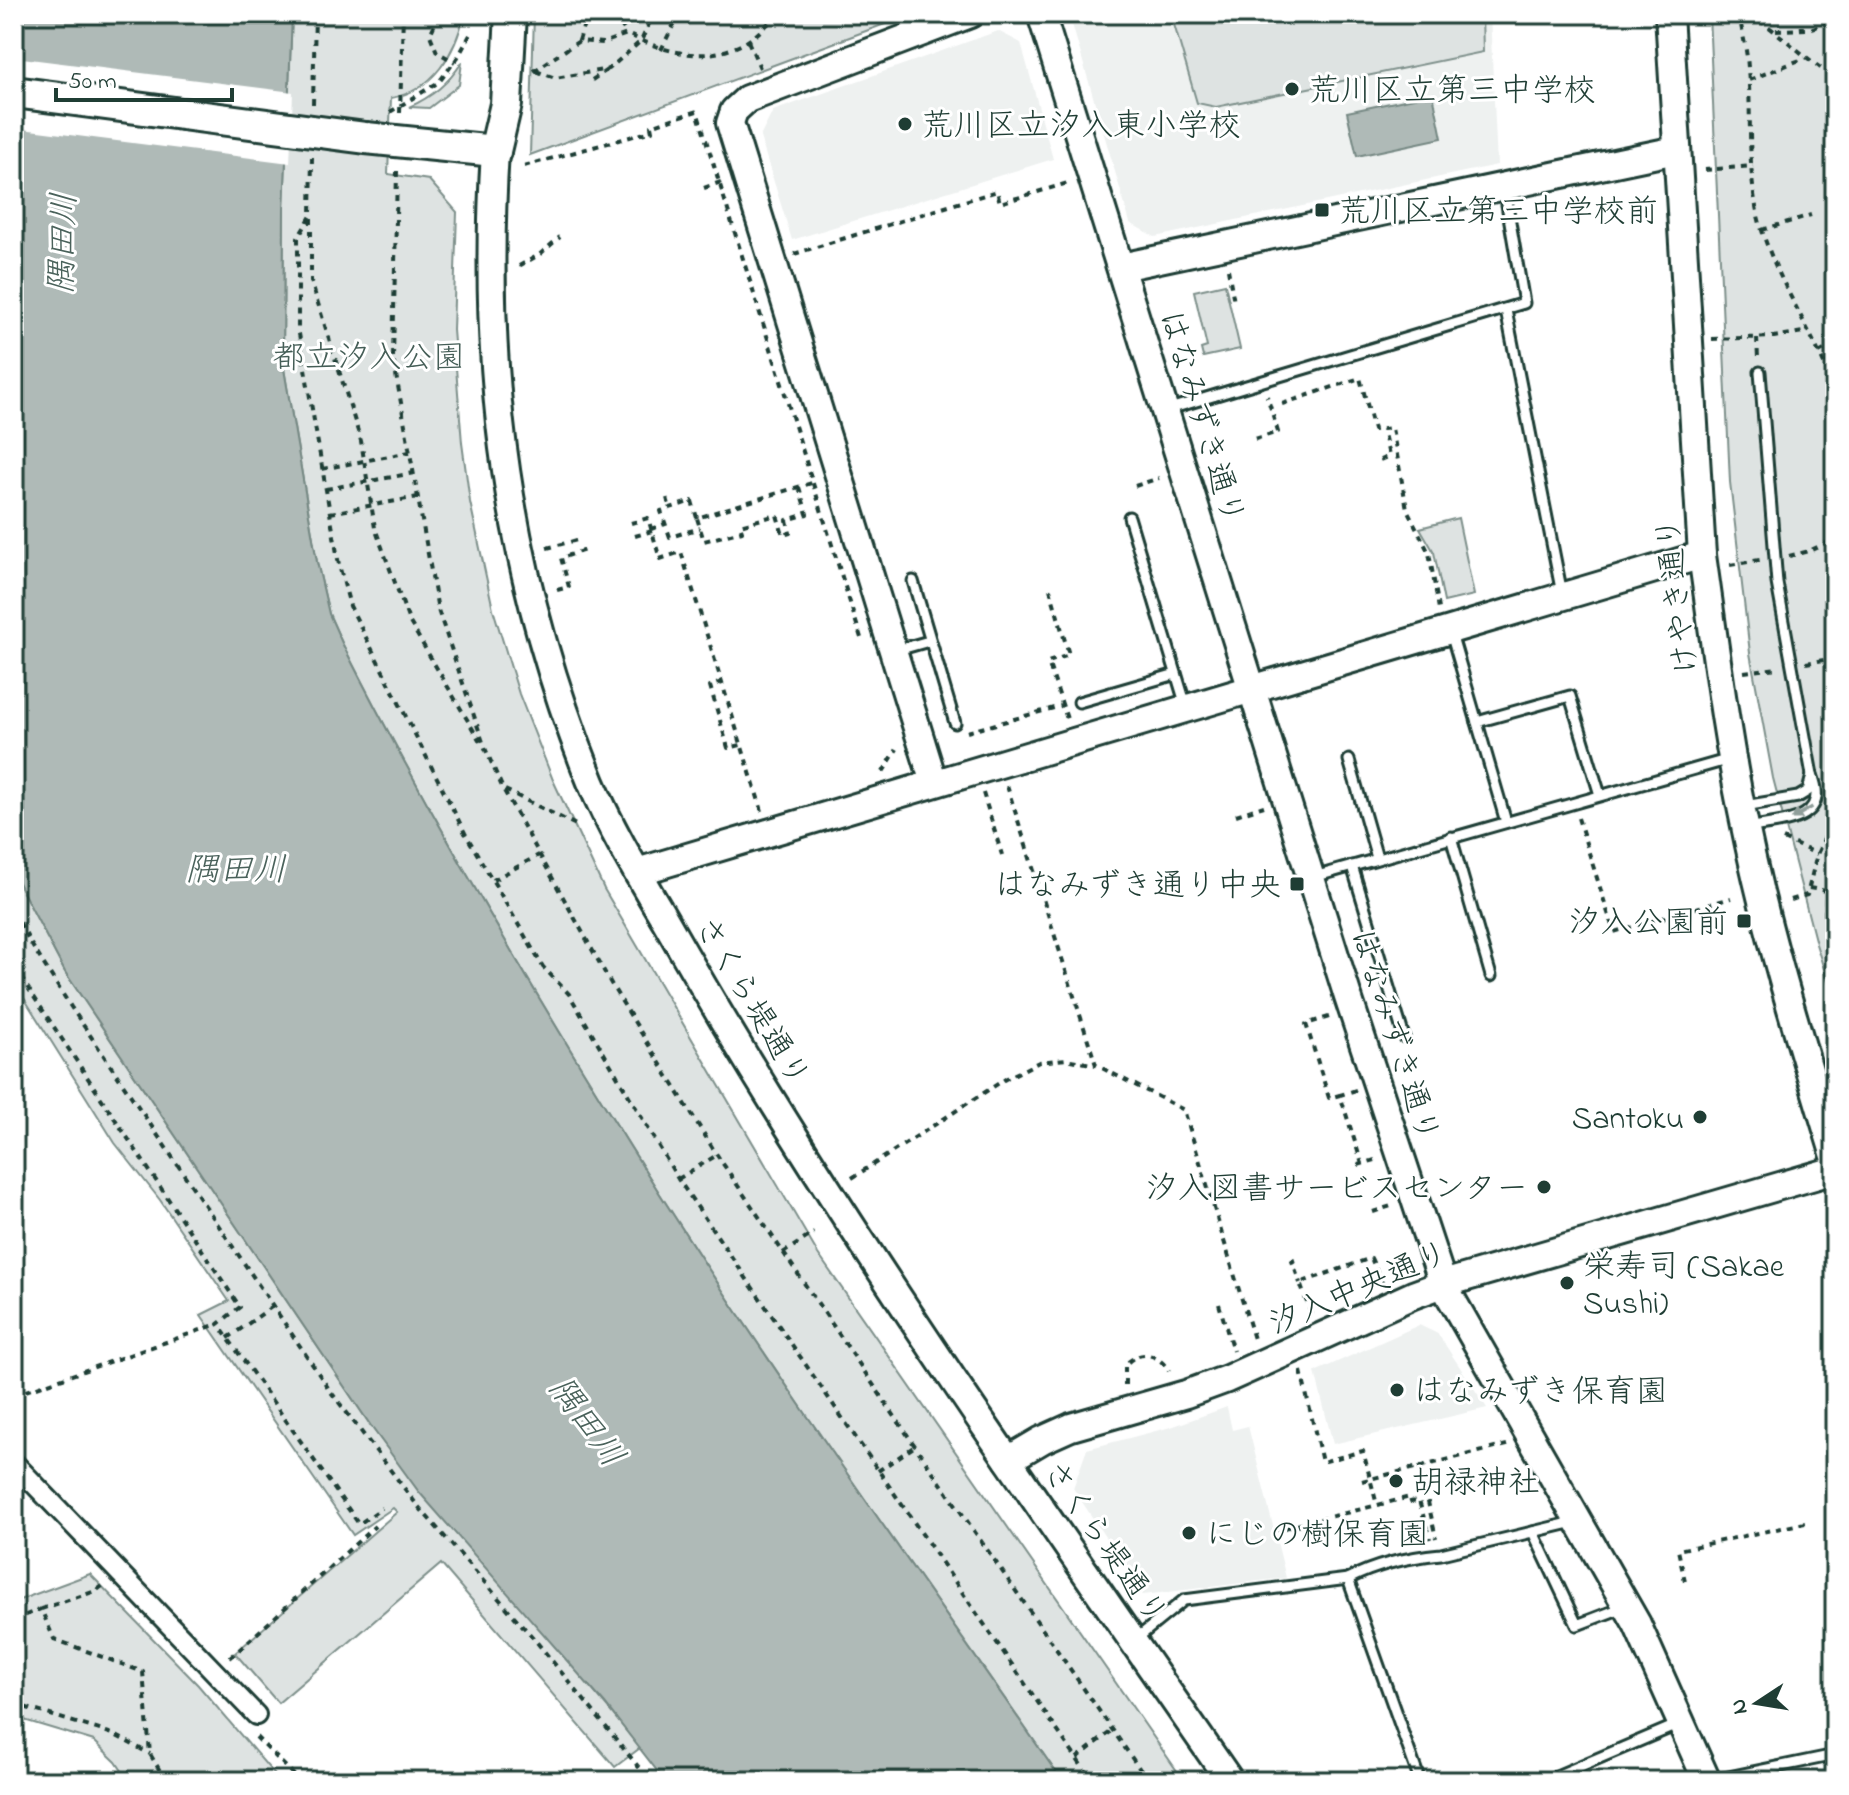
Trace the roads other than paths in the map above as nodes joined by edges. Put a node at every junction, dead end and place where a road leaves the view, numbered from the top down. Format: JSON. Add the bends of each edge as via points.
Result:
{"nodes":[{"id":1,"x":491,"y":14,"type":"edge"},
{"id":2,"x":511,"y":14,"type":"edge"},
{"id":3,"x":970,"y":14,"type":"edge"},
{"id":4,"x":1041,"y":14,"type":"edge"},
{"id":5,"x":1669,"y":14,"type":"edge"},
{"id":6,"x":14,"y":92,"type":"edge"},
{"id":7,"x":1676,"y":150,"type":"junction"},
{"id":8,"x":495,"y":151,"type":"junction"},
{"id":9,"x":1504,"y":187,"type":"junction"},
{"id":10,"x":1121,"y":267,"type":"junction"},
{"id":11,"x":1506,"y":310,"type":"junction"},
{"id":12,"x":1760,"y":372,"type":"dead end"},
{"id":13,"x":1166,"y":410,"type":"junction"},
{"id":14,"x":1129,"y":517,"type":"dead end"},
{"id":15,"x":1702,"y":555,"type":"junction"},
{"id":16,"x":913,"y":581,"type":"dead end"},
{"id":17,"x":1563,"y":597,"type":"junction"},
{"id":18,"x":1446,"y":623,"type":"junction"},
{"id":19,"x":929,"y":641,"type":"junction"},
{"id":20,"x":893,"y":651,"type":"junction"},
{"id":21,"x":1176,"y":674,"type":"junction"},
{"id":22,"x":1252,"y":690,"type":"junction"},
{"id":23,"x":1079,"y":702,"type":"dead end"},
{"id":24,"x":1187,"y":709,"type":"junction"},
{"id":25,"x":1477,"y":722,"type":"junction"},
{"id":26,"x":955,"y":723,"type":"road end"},
{"id":27,"x":1733,"y":758,"type":"junction"},
{"id":28,"x":1349,"y":760,"type":"dead end"},
{"id":29,"x":1812,"y":775,"type":"junction"},
{"id":30,"x":934,"y":783,"type":"junction"},
{"id":31,"x":1600,"y":795,"type":"junction"},
{"id":32,"x":1743,"y":817,"type":"junction"},
{"id":33,"x":1506,"y":822,"type":"junction"},
{"id":34,"x":1451,"y":837,"type":"junction"},
{"id":35,"x":1377,"y":858,"type":"junction"},
{"id":36,"x":1352,"y":866,"type":"junction"},
{"id":37,"x":637,"y":872,"type":"junction"},
{"id":38,"x":1310,"y":878,"type":"junction"},
{"id":39,"x":1491,"y":976,"type":"dead end"},
{"id":40,"x":1404,"y":1037,"type":"dead end"},
{"id":41,"x":1835,"y":1156,"type":"edge"},
{"id":42,"x":1835,"y":1170,"type":"edge"},
{"id":43,"x":1443,"y":1284,"type":"junction"},
{"id":44,"x":1008,"y":1460,"type":"junction"},
{"id":45,"x":14,"y":1463,"type":"edge"},
{"id":46,"x":1580,"y":1521,"type":"junction"},
{"id":47,"x":1533,"y":1532,"type":"junction"},
{"id":48,"x":1348,"y":1579,"type":"junction"},
{"id":49,"x":1627,"y":1606,"type":"junction"},
{"id":50,"x":1133,"y":1641,"type":"junction"},
{"id":51,"x":256,"y":1715,"type":"dead end"},
{"id":52,"x":1682,"y":1722,"type":"junction"},
{"id":53,"x":1835,"y":1755,"type":"edge"},
{"id":54,"x":1552,"y":1778,"type":"dead end"},
{"id":55,"x":1230,"y":1781,"type":"edge"},
{"id":56,"x":1420,"y":1781,"type":"edge"},
{"id":57,"x":1708,"y":1781,"type":"edge"}],
"edges":[{"from":1,"to":8,"type":"main road","via":[[487,104]]},
{"from":2,"to":8,"type":"main road","via":[[506,104]]},
{"from":3,"to":20,"type":"street","via":[[747,99],[730,117]]},
{"from":4,"to":10,"type":"street","name":"はなみずき通り"},
{"from":5,"to":7,"type":"street","name":"けやき通り"},
{"from":6,"to":8,"type":"main road","bridge":true},
{"from":7,"to":9,"type":"street"},
{"from":7,"to":15,"type":"street","name":"けやき通り"},
{"from":8,"to":37,"type":"street","name":"さくら堤通り","via":[[494,374],[517,539],[577,745],[616,838]]},
{"from":9,"to":10,"type":"street"},
{"from":9,"to":11,"type":"lane","via":[[1524,303]]},
{"from":10,"to":13,"type":"street","name":"はなみずき通り"},
{"from":11,"to":13,"type":"lane"},
{"from":11,"to":17,"type":"lane"},
{"from":12,"to":29,"type":"lane","via":[[1777,583]]},
{"from":13,"to":22,"type":"street","name":"はなみずき通り"},
{"from":14,"to":21,"type":"lane"},
{"from":15,"to":17,"type":"street"},
{"from":15,"to":27,"type":"street","name":"けやき通り"},
{"from":16,"to":19,"type":"lane"},
{"from":17,"to":18,"type":"street"},
{"from":18,"to":22,"type":"street"},
{"from":18,"to":25,"type":"lane"},
{"from":19,"to":20,"type":"lane"},
{"from":19,"to":26,"type":"lane"},
{"from":20,"to":30,"type":"street"},
{"from":21,"to":23,"type":"lane"},
{"from":21,"to":24,"type":"lane"},
{"from":22,"to":24,"type":"street"},
{"from":22,"to":38,"type":"street","name":"はなみずき通り"},
{"from":24,"to":30,"type":"street"},
{"from":25,"to":31,"type":"lane","via":[[1570,696]]},
{"from":25,"to":33,"type":"lane"},
{"from":27,"to":31,"type":"lane"},
{"from":27,"to":32,"type":"street","name":"けやき通り"},
{"from":28,"to":35,"type":"lane"},
{"from":29,"to":32,"type":"lane","via":[[1808,791]]},
{"from":29,"to":32,"type":"lane","one_way":true,"via":[[1816,803],[1806,814],[1797,819]]},
{"from":30,"to":37,"type":"street"},
{"from":31,"to":33,"type":"lane"},
{"from":32,"to":41,"type":"street","name":"けやき通り","via":[[1785,989]]},
{"from":33,"to":34,"type":"lane"},
{"from":34,"to":35,"type":"lane"},
{"from":34,"to":39,"type":"lane"},
{"from":35,"to":36,"type":"lane"},
{"from":36,"to":38,"type":"lane"},
{"from":36,"to":40,"type":"lane"},
{"from":37,"to":44,"type":"street","name":"さくら堤通り","via":[[840,1211]]},
{"from":38,"to":43,"type":"street","name":"はなみずき通り"},
{"from":42,"to":43,"type":"street","name":"汐入中央通り"},
{"from":43,"to":44,"type":"street","name":"汐入中央通り","via":[[1227,1379],[1071,1427]]},
{"from":43,"to":46,"type":"street","name":"はなみずき通り"},
{"from":44,"to":50,"type":"street","name":"さくら堤通り"},
{"from":45,"to":51,"type":"street"},
{"from":46,"to":47,"type":"lane"},
{"from":46,"to":49,"type":"street","name":"はなみずき通り"},
{"from":47,"to":48,"type":"lane","via":[[1366,1569]]},
{"from":47,"to":49,"type":"lane","via":[[1577,1625]]},
{"from":48,"to":50,"type":"lane","via":[[1184,1600]]},
{"from":48,"to":56,"type":"lane"},
{"from":49,"to":52,"type":"street","name":"はなみずき通り"},
{"from":50,"to":55,"type":"street","name":"さくら堤通り"},
{"from":52,"to":54,"type":"lane"},
{"from":52,"to":57,"type":"street","name":"はなみずき通り"},
{"from":53,"to":57,"type":"lane"}]}
